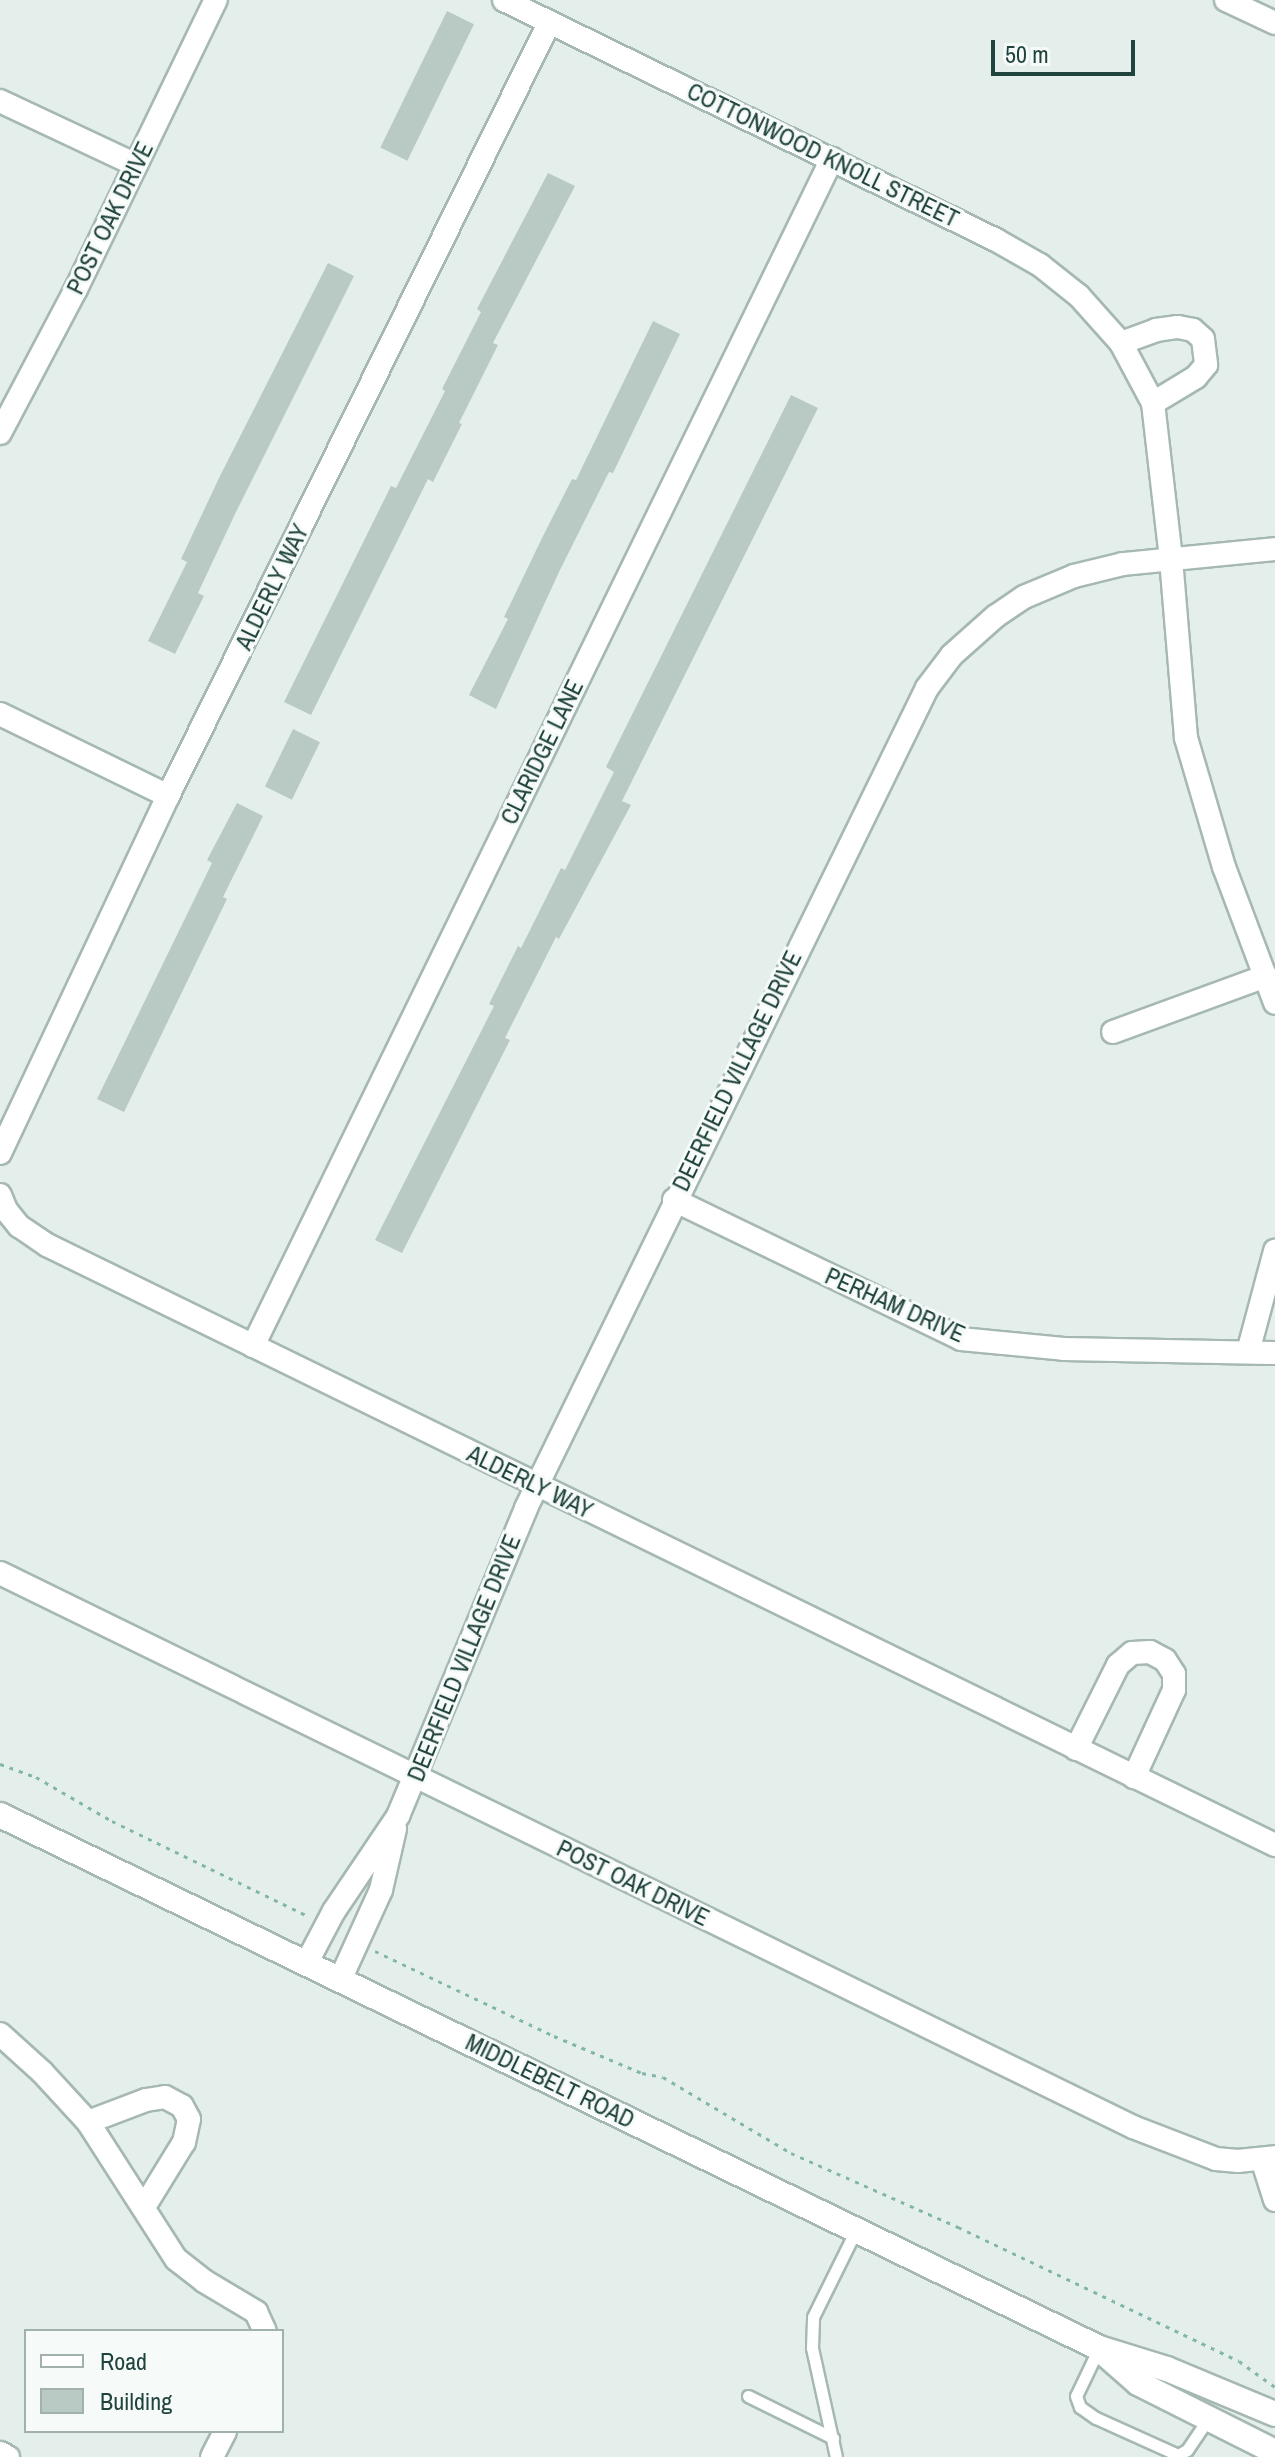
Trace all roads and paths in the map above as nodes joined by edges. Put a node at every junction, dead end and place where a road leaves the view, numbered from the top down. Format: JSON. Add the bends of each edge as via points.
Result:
{"nodes":[{"id":1,"x":216,"y":0,"type":"edge"},
{"id":2,"x":504,"y":0,"type":"edge"},
{"id":3,"x":1226,"y":0,"type":"edge"},
{"id":4,"x":549,"y":23,"type":"junction"},
{"id":5,"x":1275,"y":23,"type":"edge"},
{"id":6,"x":0,"y":101,"type":"edge"},
{"id":7,"x":832,"y":159,"type":"junction"},
{"id":8,"x":136,"y":165,"type":"junction"},
{"id":9,"x":1121,"y":343,"type":"junction"},
{"id":10,"x":1153,"y":403,"type":"junction"},
{"id":11,"x":0,"y":433,"type":"edge"},
{"id":12,"x":1275,"y":549,"type":"edge"},
{"id":13,"x":1171,"y":559,"type":"junction"},
{"id":14,"x":0,"y":714,"type":"edge"},
{"id":15,"x":168,"y":796,"type":"junction"},
{"id":16,"x":1266,"y":976,"type":"junction"},
{"id":17,"x":1275,"y":1003,"type":"edge"},
{"id":18,"x":1113,"y":1032,"type":"dead end"},
{"id":19,"x":0,"y":1153,"type":"edge"},
{"id":20,"x":0,"y":1195,"type":"edge"},
{"id":21,"x":674,"y":1200,"type":"junction"},
{"id":22,"x":1275,"y":1251,"type":"edge"},
{"id":23,"x":253,"y":1346,"type":"junction"},
{"id":24,"x":1248,"y":1352,"type":"junction"},
{"id":25,"x":1275,"y":1353,"type":"edge"},
{"id":26,"x":537,"y":1485,"type":"junction"},
{"id":27,"x":0,"y":1573,"type":"edge"},
{"id":28,"x":1076,"y":1749,"type":"junction"},
{"id":29,"x":0,"y":1764,"type":"edge"},
{"id":30,"x":1134,"y":1777,"type":"junction"},
{"id":31,"x":415,"y":1778,"type":"junction"},
{"id":32,"x":0,"y":1815,"type":"edge"},
{"id":33,"x":398,"y":1816,"type":"junction"},
{"id":34,"x":1275,"y":1845,"type":"edge"},
{"id":35,"x":326,"y":1927,"type":"junction"},
{"id":36,"x":357,"y":1943,"type":"junction"},
{"id":37,"x":306,"y":1964,"type":"junction"},
{"id":38,"x":340,"y":1980,"type":"junction"},
{"id":39,"x":0,"y":2034,"type":"edge"},
{"id":40,"x":88,"y":2122,"type":"junction"},
{"id":41,"x":1269,"y":2158,"type":"edge"},
{"id":42,"x":1275,"y":2200,"type":"edge"},
{"id":43,"x":144,"y":2207,"type":"junction"},
{"id":44,"x":856,"y":2229,"type":"junction"},
{"id":45,"x":264,"y":2329,"type":"edge"},
{"id":46,"x":1099,"y":2348,"type":"junction"},
{"id":47,"x":1275,"y":2387,"type":"edge"},
{"id":48,"x":748,"y":2396,"type":"dead end"},
{"id":49,"x":1275,"y":2414,"type":"edge"},
{"id":50,"x":1207,"y":2420,"type":"junction"},
{"id":51,"x":224,"y":2433,"type":"edge"},
{"id":52,"x":833,"y":2438,"type":"junction"},
{"id":53,"x":1275,"y":2452,"type":"edge"},
{"id":54,"x":0,"y":2453,"type":"edge"},
{"id":55,"x":8,"y":2457,"type":"edge"},
{"id":56,"x":212,"y":2457,"type":"edge"},
{"id":57,"x":836,"y":2457,"type":"edge"}],
"edges":[{"from":1,"to":8,"type":"street","name":"POST OAK DRIVE"},
{"from":2,"to":4,"type":"street","name":"COTTONWOOD KNOLL STREET"},
{"from":3,"to":5,"type":"street"},
{"from":4,"to":7,"type":"street","name":"COTTONWOOD KNOLL STREET"},
{"from":4,"to":15,"type":"street","name":"ALDERLY WAY"},
{"from":6,"to":8,"type":"street"},
{"from":7,"to":9,"type":"street","name":"COTTONWOOD KNOLL STREET","via":[[1040,265],[1079,296]]},
{"from":7,"to":23,"type":"street","name":"CLARIDGE LANE"},
{"from":8,"to":11,"type":"street","name":"POST OAK DRIVE"},
{"from":9,"to":10,"type":"street","name":"COTTONWOOD KNOLL STREET"},
{"from":9,"to":10,"type":"street","via":[[1178,327],[1203,339],[1206,365]]},
{"from":10,"to":13,"type":"street","name":"COTTONWOOD KNOLL STREET"},
{"from":12,"to":13,"type":"street","name":"DEERFIELD VILLAGE DRIVE"},
{"from":13,"to":16,"type":"street","name":"COTTONWOOD KNOLL STREET","via":[[1186,738],[1224,867]]},
{"from":13,"to":21,"type":"street","name":"DEERFIELD VILLAGE DRIVE","via":[[1074,576],[1024,597],[952,655],[927,688]]},
{"from":14,"to":15,"type":"street"},
{"from":15,"to":19,"type":"street","name":"ALDERLY WAY"},
{"from":16,"to":17,"type":"street","name":"COTTONWOOD KNOLL STREET"},
{"from":16,"to":18,"type":"street"},
{"from":20,"to":23,"type":"street","name":"ALDERLY WAY","via":[[19,1226],[47,1245]]},
{"from":21,"to":24,"type":"street","name":"PERHAM DRIVE","via":[[961,1339],[1064,1349]]},
{"from":21,"to":26,"type":"street","name":"DEERFIELD VILLAGE DRIVE"},
{"from":22,"to":24,"type":"street"},
{"from":23,"to":26,"type":"street","name":"ALDERLY WAY"},
{"from":24,"to":25,"type":"street","name":"PERHAM DRIVE"},
{"from":26,"to":28,"type":"street","name":"ALDERLY WAY"},
{"from":26,"to":31,"type":"street","name":"DEERFIELD VILLAGE DRIVE"},
{"from":27,"to":31,"type":"street","name":"POST OAK DRIVE"},
{"from":28,"to":30,"type":"street","name":"ALDERLY WAY"},
{"from":28,"to":30,"type":"street","via":[[1118,1665],[1132,1653],[1150,1652],[1165,1660],[1174,1674],[1174,1690]]},
{"from":29,"to":35,"type":"path","via":[[36,1777],[112,1821]]},
{"from":30,"to":34,"type":"street","name":"ALDERLY WAY"},
{"from":31,"to":33,"type":"street","name":"DEERFIELD VILLAGE DRIVE"},
{"from":31,"to":41,"type":"street","name":"POST OAK DRIVE","via":[[1146,2133],[1216,2159]]},
{"from":32,"to":37,"type":"street","name":"MIDDLEBELT ROAD"},
{"from":33,"to":35,"type":"street","name":"DEERFIELD VILLAGE DRIVE"},
{"from":33,"to":36,"type":"street","name":"DEERFIELD VILLAGE DRIVE","via":[[381,1890]]},
{"from":35,"to":37,"type":"street","name":"DEERFIELD VILLAGE DRIVE"},
{"from":36,"to":38,"type":"street","name":"DEERFIELD VILLAGE DRIVE"},
{"from":36,"to":47,"type":"path","via":[[554,2036],[663,2077],[791,2153],[1239,2361]]},
{"from":37,"to":38,"type":"street","name":"MIDDLEBELT ROAD"},
{"from":38,"to":44,"type":"street","name":"MIDDLEBELT ROAD"},
{"from":39,"to":40,"type":"street"},
{"from":40,"to":43,"type":"street"},
{"from":40,"to":43,"type":"street","via":[[146,2100],[165,2097],[182,2106],[189,2119],[184,2142]]},
{"from":41,"to":42,"type":"street"},
{"from":43,"to":45,"type":"street","via":[[176,2259],[256,2312]]},
{"from":44,"to":46,"type":"street","name":"MIDDLEBELT ROAD"},
{"from":44,"to":52,"type":"lane","via":[[813,2317],[812,2348]]},
{"from":46,"to":49,"type":"street","name":"MIDDLEBELT ROAD","via":[[1167,2369]]},
{"from":46,"to":50,"type":"street","name":"MIDDLEBELT ROAD","via":[[1138,2383]]},
{"from":46,"to":50,"type":"lane","via":[[1076,2396],[1080,2407],[1096,2418],[1178,2455]]},
{"from":48,"to":52,"type":"lane"},
{"from":50,"to":53,"type":"street","name":"MIDDLEBELT ROAD"},
{"from":51,"to":56,"type":"street"},
{"from":52,"to":57,"type":"lane"},
{"from":54,"to":55,"type":"street"}]}
